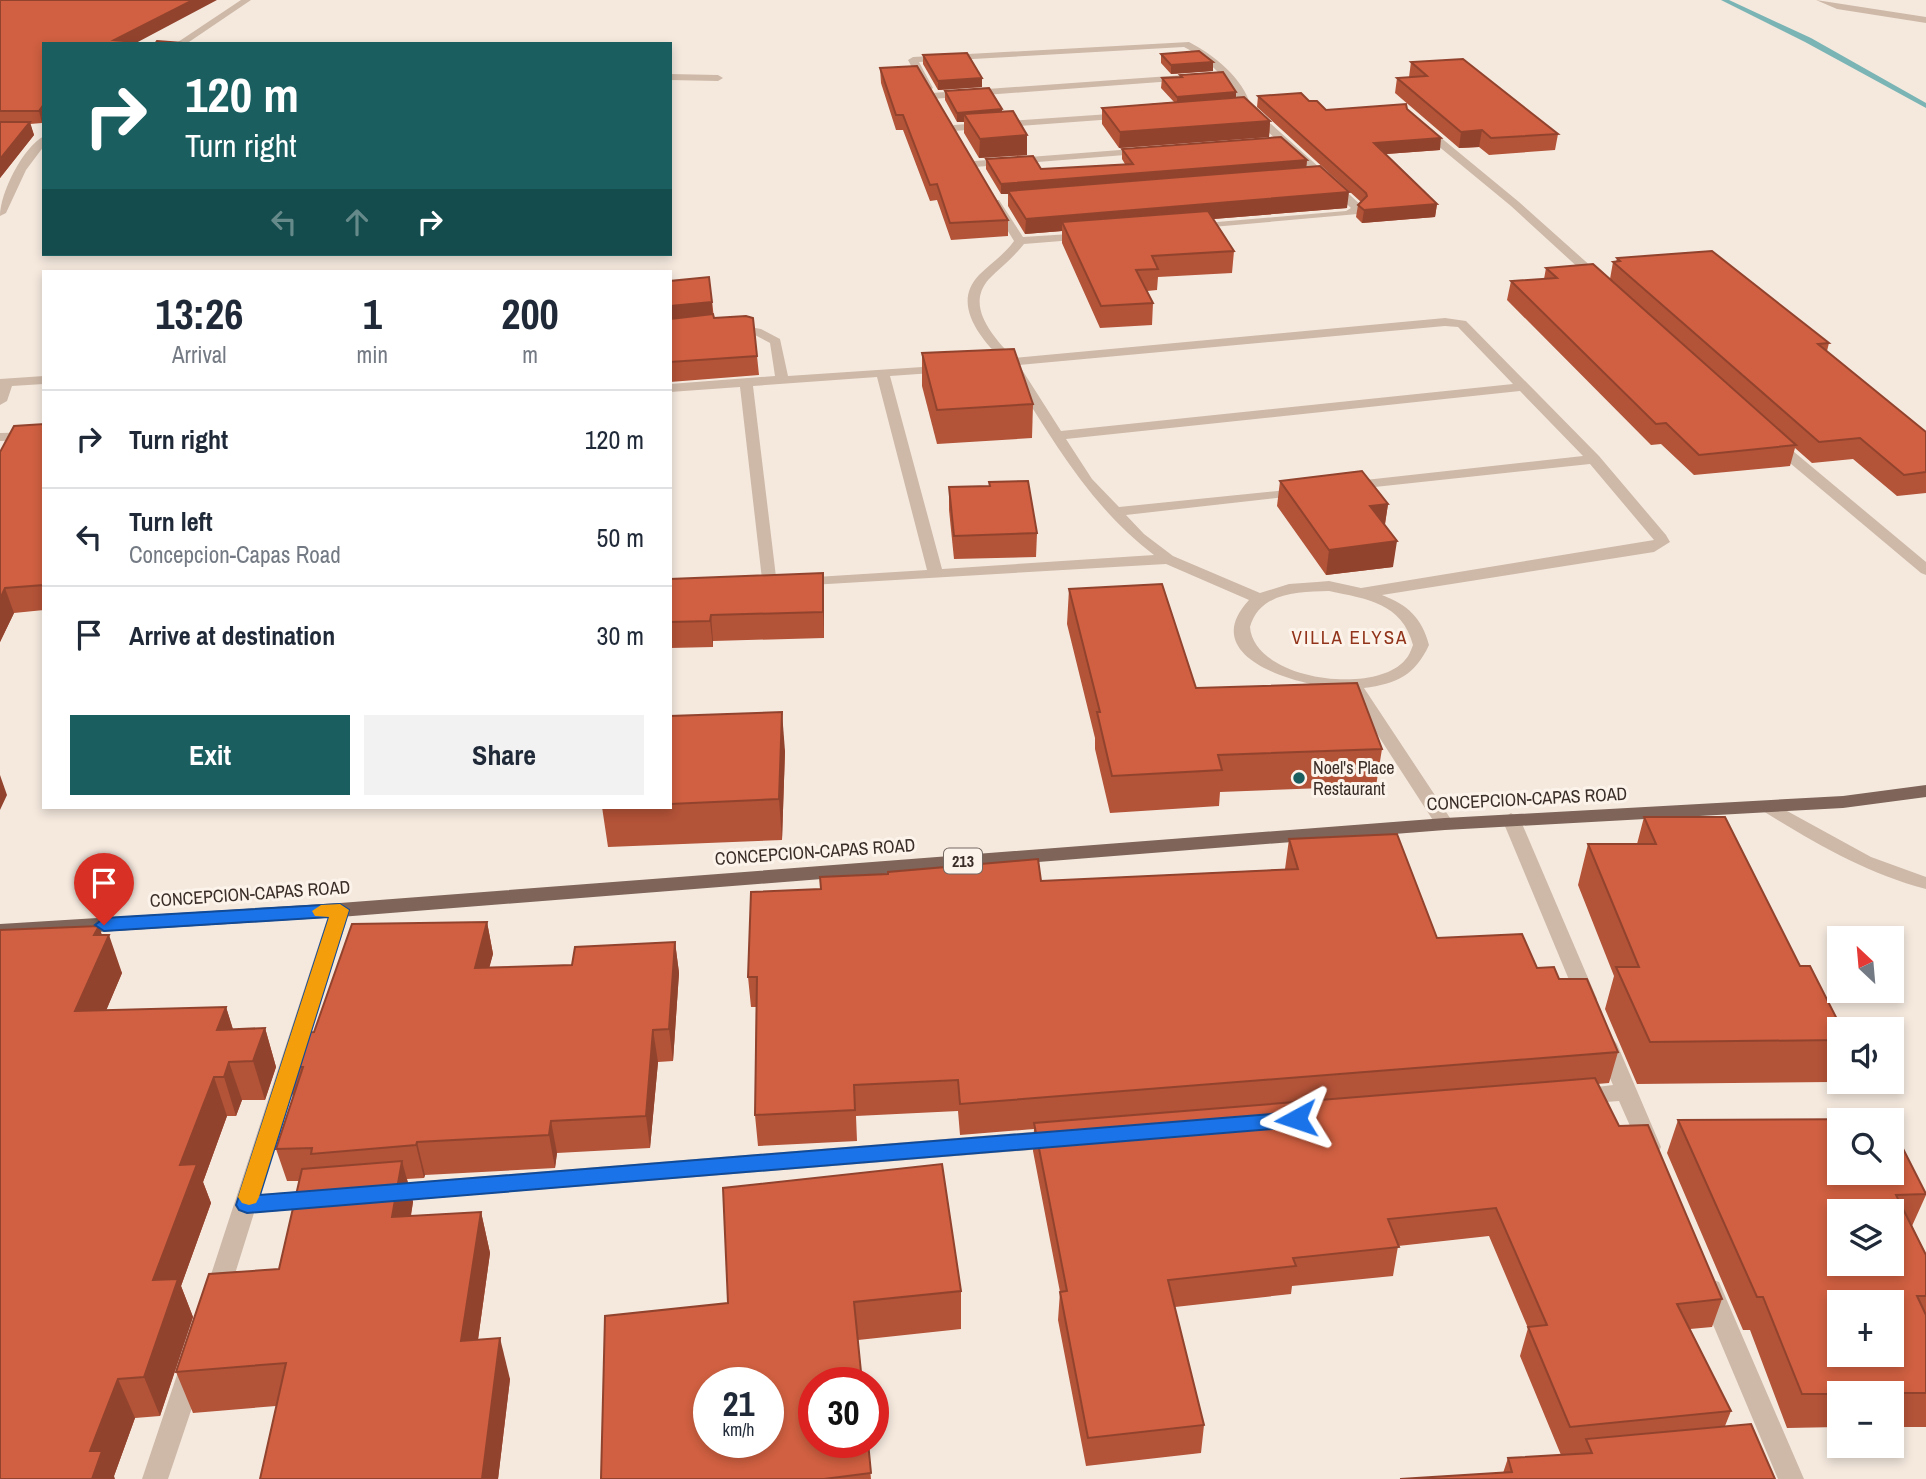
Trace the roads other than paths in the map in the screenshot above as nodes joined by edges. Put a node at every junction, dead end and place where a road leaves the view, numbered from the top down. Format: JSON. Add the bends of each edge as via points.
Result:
{"nodes":[{"id":1,"x":247,"y":0,"type":"edge"},
{"id":2,"x":1820,"y":0,"type":"edge"},
{"id":3,"x":1883,"y":0,"type":"edge"},
{"id":4,"x":1866,"y":10,"type":"junction"},
{"id":5,"x":1926,"y":20,"type":"edge"},
{"id":6,"x":182,"y":42,"type":"edge"},
{"id":7,"x":1199,"y":76,"type":"edge"},
{"id":8,"x":672,"y":77,"type":"edge"},
{"id":9,"x":718,"y":78,"type":"dead end"},
{"id":10,"x":1246,"y":107,"type":"junction"},
{"id":11,"x":1232,"y":108,"type":"edge"},
{"id":12,"x":943,"y":112,"type":"junction"},
{"id":13,"x":1135,"y":115,"type":"edge"},
{"id":14,"x":1411,"y":117,"type":"edge"},
{"id":15,"x":961,"y":140,"type":"edge"},
{"id":16,"x":1283,"y":141,"type":"junction"},
{"id":17,"x":42,"y":142,"type":"edge"},
{"id":18,"x":1270,"y":142,"type":"edge"},
{"id":19,"x":1162,"y":150,"type":"edge"},
{"id":20,"x":968,"y":152,"type":"edge"},
{"id":21,"x":975,"y":164,"type":"junction"},
{"id":22,"x":1320,"y":175,"type":"junction"},
{"id":23,"x":1307,"y":176,"type":"edge"},
{"id":24,"x":981,"y":177,"type":"edge"},
{"id":25,"x":988,"y":189,"type":"edge"},
{"id":26,"x":0,"y":213,"type":"edge"},
{"id":27,"x":1183,"y":228,"type":"edge"},
{"id":28,"x":1102,"y":234,"type":"edge"},
{"id":29,"x":1020,"y":241,"type":"junction"},
{"id":30,"x":1613,"y":293,"type":"edge"},
{"id":31,"x":725,"y":328,"type":"edge"},
{"id":32,"x":1010,"y":362,"type":"junction"},
{"id":33,"x":985,"y":364,"type":"edge"},
{"id":34,"x":959,"y":367,"type":"edge"},
{"id":35,"x":883,"y":373,"type":"junction"},
{"id":36,"x":782,"y":379,"type":"junction"},
{"id":37,"x":42,"y":380,"type":"edge"},
{"id":38,"x":4,"y":383,"type":"edge"},
{"id":39,"x":746,"y":383,"type":"junction"},
{"id":40,"x":1523,"y":387,"type":"junction"},
{"id":41,"x":672,"y":388,"type":"edge"},
{"id":42,"x":0,"y":401,"type":"edge"},
{"id":43,"x":42,"y":436,"type":"edge"},
{"id":44,"x":1056,"y":436,"type":"junction"},
{"id":45,"x":0,"y":437,"type":"edge"},
{"id":46,"x":1768,"y":438,"type":"edge"},
{"id":47,"x":1594,"y":458,"type":"junction"},
{"id":48,"x":1114,"y":512,"type":"junction"},
{"id":49,"x":1168,"y":559,"type":"junction"},
{"id":50,"x":1926,"y":570,"type":"edge"},
{"id":51,"x":935,"y":573,"type":"junction"},
{"id":52,"x":1362,"y":593,"type":"junction"},
{"id":53,"x":1260,"y":599,"type":"junction"},
{"id":54,"x":1353,"y":684,"type":"junction"},
{"id":55,"x":1926,"y":791,"type":"edge"},
{"id":56,"x":1769,"y":807,"type":"junction"},
{"id":57,"x":1511,"y":819,"type":"junction"},
{"id":58,"x":1445,"y":824,"type":"junction"},
{"id":59,"x":1926,"y":883,"type":"edge"},
{"id":60,"x":340,"y":910,"type":"junction"},
{"id":61,"x":0,"y":931,"type":"edge"},
{"id":62,"x":1627,"y":1092,"type":"junction"},
{"id":63,"x":1557,"y":1098,"type":"edge"},
{"id":64,"x":1083,"y":1137,"type":"edge"},
{"id":65,"x":1659,"y":1169,"type":"edge"},
{"id":66,"x":372,"y":1194,"type":"edge"},
{"id":67,"x":344,"y":1197,"type":"edge"},
{"id":68,"x":247,"y":1205,"type":"junction"},
{"id":69,"x":1702,"y":1270,"type":"edge"},
{"id":70,"x":212,"y":1309,"type":"edge"},
{"id":71,"x":199,"y":1348,"type":"edge"},
{"id":72,"x":1778,"y":1448,"type":"junction"},
{"id":73,"x":1751,"y":1451,"type":"edge"},
{"id":74,"x":155,"y":1479,"type":"edge"},
{"id":75,"x":1791,"y":1479,"type":"edge"}],
"edges":[{"from":1,"to":6,"type":"street"},
{"from":2,"to":4,"type":"street"},
{"from":3,"to":4,"type":"street"},
{"from":4,"to":5,"type":"street"},
{"from":7,"to":12,"type":"street"},
{"from":8,"to":9,"type":"street"},
{"from":10,"to":11,"type":"street"},
{"from":10,"to":12,"type":"street","via":[[1241,94],[1200,53],[1182,43],[913,60]]},
{"from":10,"to":16,"type":"street"},
{"from":12,"to":13,"type":"street"},
{"from":12,"to":15,"type":"street"},
{"from":14,"to":30,"type":"street"},
{"from":16,"to":18,"type":"street"},
{"from":16,"to":22,"type":"street"},
{"from":17,"to":26,"type":"street","via":[[21,169]]},
{"from":19,"to":21,"type":"street"},
{"from":20,"to":21,"type":"street"},
{"from":21,"to":24,"type":"street"},
{"from":22,"to":23,"type":"street"},
{"from":22,"to":27,"type":"street","via":[[1357,209],[1347,214]]},
{"from":25,"to":29,"type":"street","via":[[1002,200]]},
{"from":28,"to":29,"type":"street"},
{"from":29,"to":32,"type":"street","via":[[982,279],[975,296],[974,314],[986,336]]},
{"from":31,"to":36,"type":"street","via":[[772,338]]},
{"from":32,"to":33,"type":"street"},
{"from":32,"to":40,"type":"street","via":[[1445,321],[1468,328]]},
{"from":32,"to":44,"type":"street"},
{"from":34,"to":35,"type":"street"},
{"from":35,"to":36,"type":"street"},
{"from":35,"to":51,"type":"street"},
{"from":36,"to":39,"type":"street"},
{"from":37,"to":38,"type":"street"},
{"from":38,"to":42,"type":"street"},
{"from":39,"to":41,"type":"street"},
{"from":39,"to":51,"type":"street","via":[[763,586]]},
{"from":40,"to":44,"type":"street"},
{"from":40,"to":47,"type":"street"},
{"from":43,"to":45,"type":"street"},
{"from":44,"to":48,"type":"street"},
{"from":46,"to":50,"type":"street"},
{"from":47,"to":48,"type":"street"},
{"from":47,"to":52,"type":"street","via":[[1662,542],[1654,547]]},
{"from":48,"to":49,"type":"street"},
{"from":49,"to":51,"type":"street"},
{"from":49,"to":53,"type":"street"},
{"from":52,"to":53,"type":"street","via":[[1329,586],[1291,588]]},
{"from":52,"to":54,"type":"street","via":[[1397,607],[1416,625],[1421,645],[1410,664],[1387,678]]},
{"from":53,"to":54,"type":"street","via":[[1244,615],[1242,625],[1254,654],[1280,671],[1314,682]]},
{"from":54,"to":58,"type":"street"},
{"from":55,"to":56,"type":"main road","name":"CONCEPCION-CAPAS ROAD","number":"213"},
{"from":56,"to":57,"type":"main road","name":"CONCEPCION-CAPAS ROAD","number":"213"},
{"from":56,"to":59,"type":"street","via":[[1852,857]]},
{"from":57,"to":58,"type":"main road","name":"CONCEPCION-CAPAS ROAD","number":"213"},
{"from":57,"to":62,"type":"street"},
{"from":58,"to":60,"type":"main road","name":"CONCEPCION-CAPAS ROAD","number":"213"},
{"from":60,"to":61,"type":"main road","name":"CONCEPCION-CAPAS ROAD","number":"213"},
{"from":60,"to":68,"type":"street"},
{"from":62,"to":63,"type":"street"},
{"from":62,"to":65,"type":"street"},
{"from":64,"to":66,"type":"street"},
{"from":67,"to":68,"type":"street"},
{"from":68,"to":70,"type":"street"},
{"from":69,"to":72,"type":"street"},
{"from":71,"to":74,"type":"street"},
{"from":72,"to":73,"type":"street"},
{"from":72,"to":75,"type":"street"}]}
